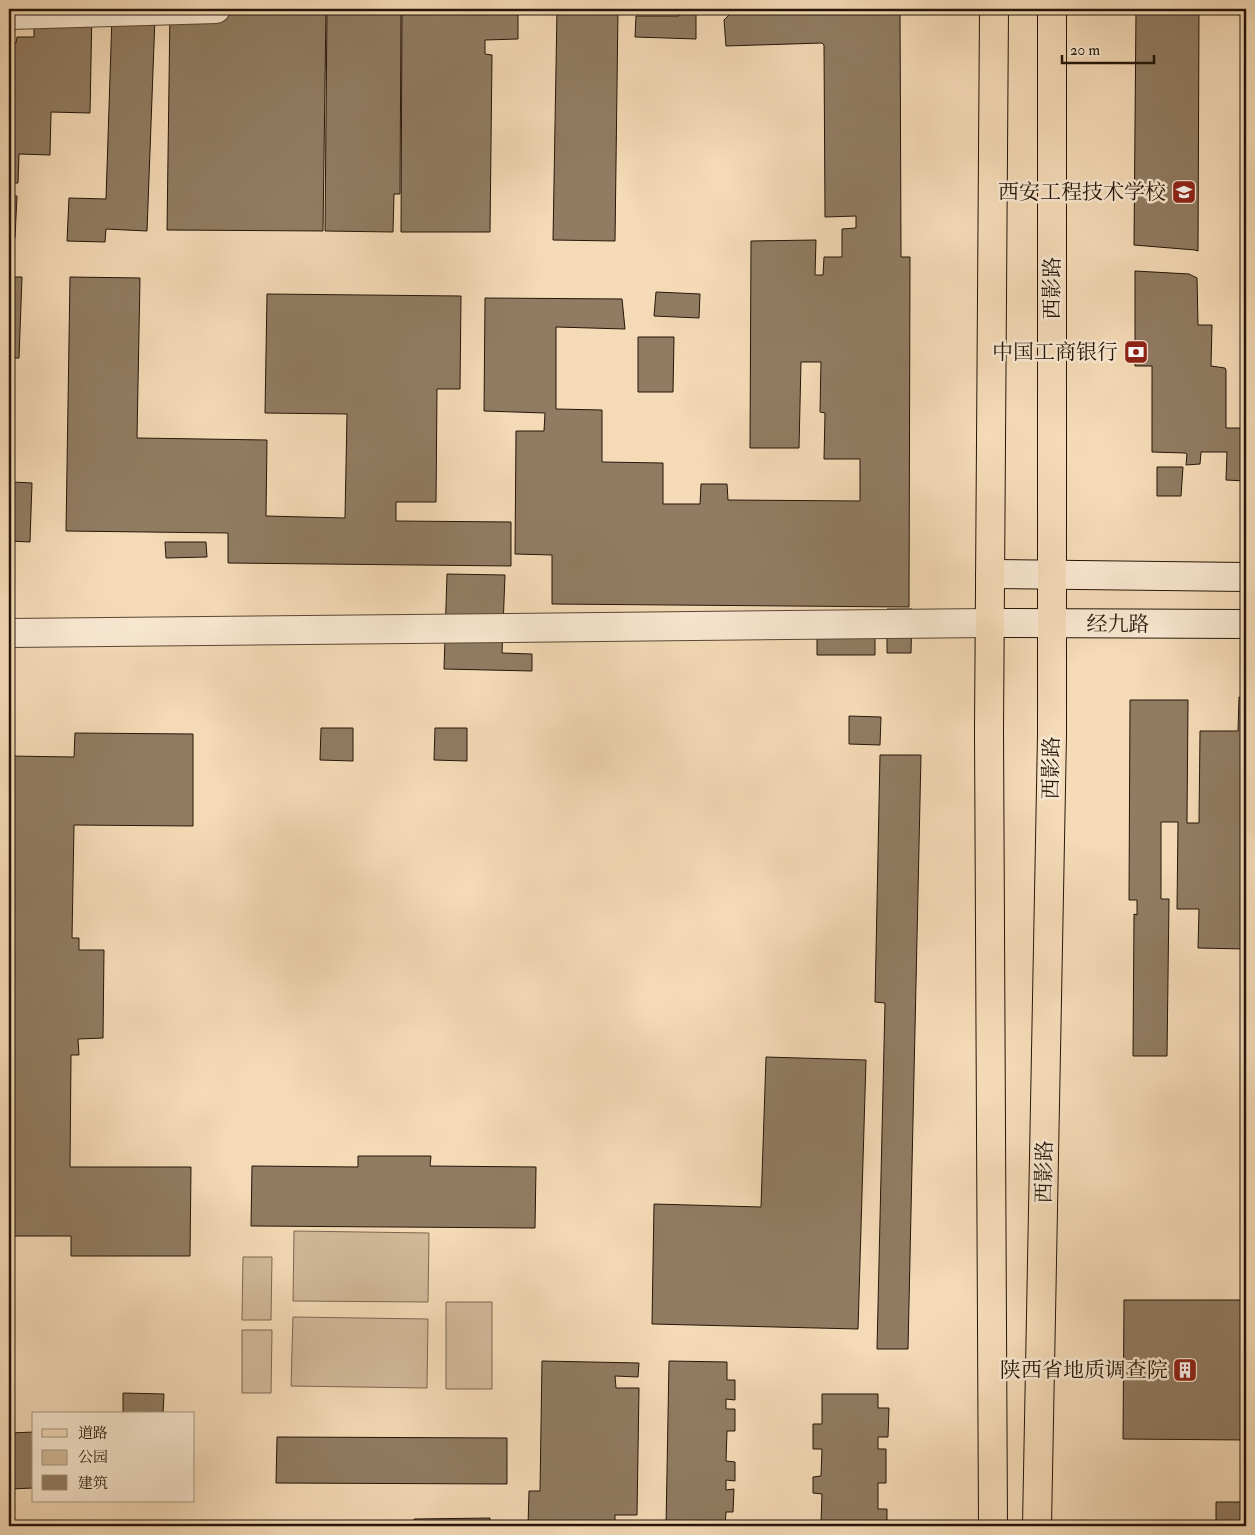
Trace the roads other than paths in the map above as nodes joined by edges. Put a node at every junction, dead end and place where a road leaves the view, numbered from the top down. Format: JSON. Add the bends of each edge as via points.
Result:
{"nodes":[{"id":1,"x":216,"y":9,"type":"edge"},
{"id":2,"x":994,"y":9,"type":"edge"},
{"id":3,"x":1052,"y":9,"type":"edge"},
{"id":4,"x":9,"y":15,"type":"edge"},
{"id":5,"x":990,"y":574,"type":"junction"},
{"id":6,"x":1052,"y":576,"type":"junction"},
{"id":7,"x":1246,"y":577,"type":"edge"},
{"id":8,"x":990,"y":623,"type":"junction"},
{"id":9,"x":1052,"y":623,"type":"junction"},
{"id":10,"x":1246,"y":624,"type":"edge"},
{"id":11,"x":9,"y":633,"type":"edge"},
{"id":12,"x":993,"y":1526,"type":"edge"},
{"id":13,"x":1037,"y":1526,"type":"edge"}],
"edges":[{"from":1,"to":4,"type":"street"},
{"from":2,"to":5,"type":"main road"},
{"from":3,"to":6,"type":"main road","name":"西影路"},
{"from":5,"to":6,"type":"street"},
{"from":5,"to":8,"type":"main road"},
{"from":6,"to":7,"type":"street"},
{"from":6,"to":9,"type":"main road","name":"西影路"},
{"from":8,"to":9,"type":"street","name":"经九路"},
{"from":8,"to":11,"type":"street","name":"经九路"},
{"from":8,"to":12,"type":"main road"},
{"from":9,"to":10,"type":"street","name":"经九路"},
{"from":9,"to":13,"type":"main road","name":"西影路"}]}
